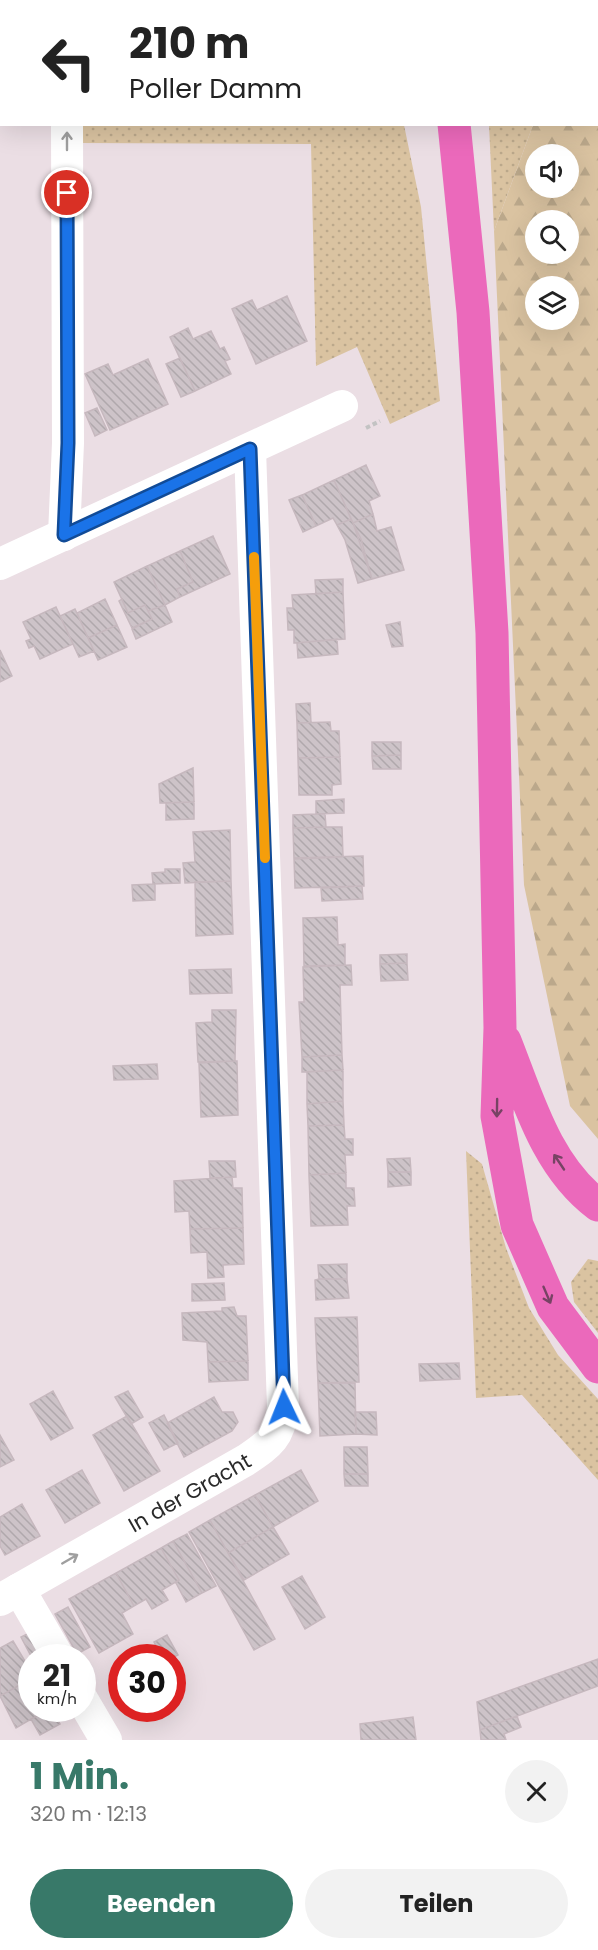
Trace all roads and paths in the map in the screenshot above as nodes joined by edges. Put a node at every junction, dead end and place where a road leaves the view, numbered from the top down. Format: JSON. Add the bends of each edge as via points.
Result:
{"nodes":[{"id":1,"x":67,"y":126,"type":"edge"},
{"id":2,"x":454,"y":127,"type":"edge"},
{"id":3,"x":342,"y":406,"type":"dead end"},
{"id":4,"x":250,"y":449,"type":"junction"},
{"id":5,"x":64,"y":535,"type":"junction"},
{"id":6,"x":0,"y":564,"type":"edge"},
{"id":7,"x":500,"y":1028,"type":"junction"},
{"id":8,"x":598,"y":1205,"type":"edge"},
{"id":9,"x":598,"y":1367,"type":"edge"},
{"id":10,"x":10,"y":1594,"type":"edge"},
{"id":11,"x":48,"y":1644,"type":"edge"},
{"id":12,"x":95,"y":1722,"type":"edge"},
{"id":13,"x":106,"y":1740,"type":"edge"}],
"edges":[{"from":5,"to":1,"type":"street","one_way":true,"via":[[68,443]]},
{"from":2,"to":7,"type":"highway","via":[[473,312],[491,621]]},
{"from":3,"to":4,"type":"street"},
{"from":4,"to":5,"type":"street"},
{"from":10,"to":4,"type":"street","name":"In der Gracht","one_way":true,"via":[[246,1460],[270,1445],[281,1426],[284,1407]]},
{"from":5,"to":6,"type":"street"},
{"from":8,"to":7,"type":"highway","one_way":true,"via":[[578,1190],[543,1137]]},
{"from":7,"to":9,"type":"highway","one_way":true,"via":[[496,1116],[517,1225],[553,1307]]},
{"from":10,"to":11,"type":"street","name":"In der Gracht"},
{"from":12,"to":13,"type":"street"}]}
